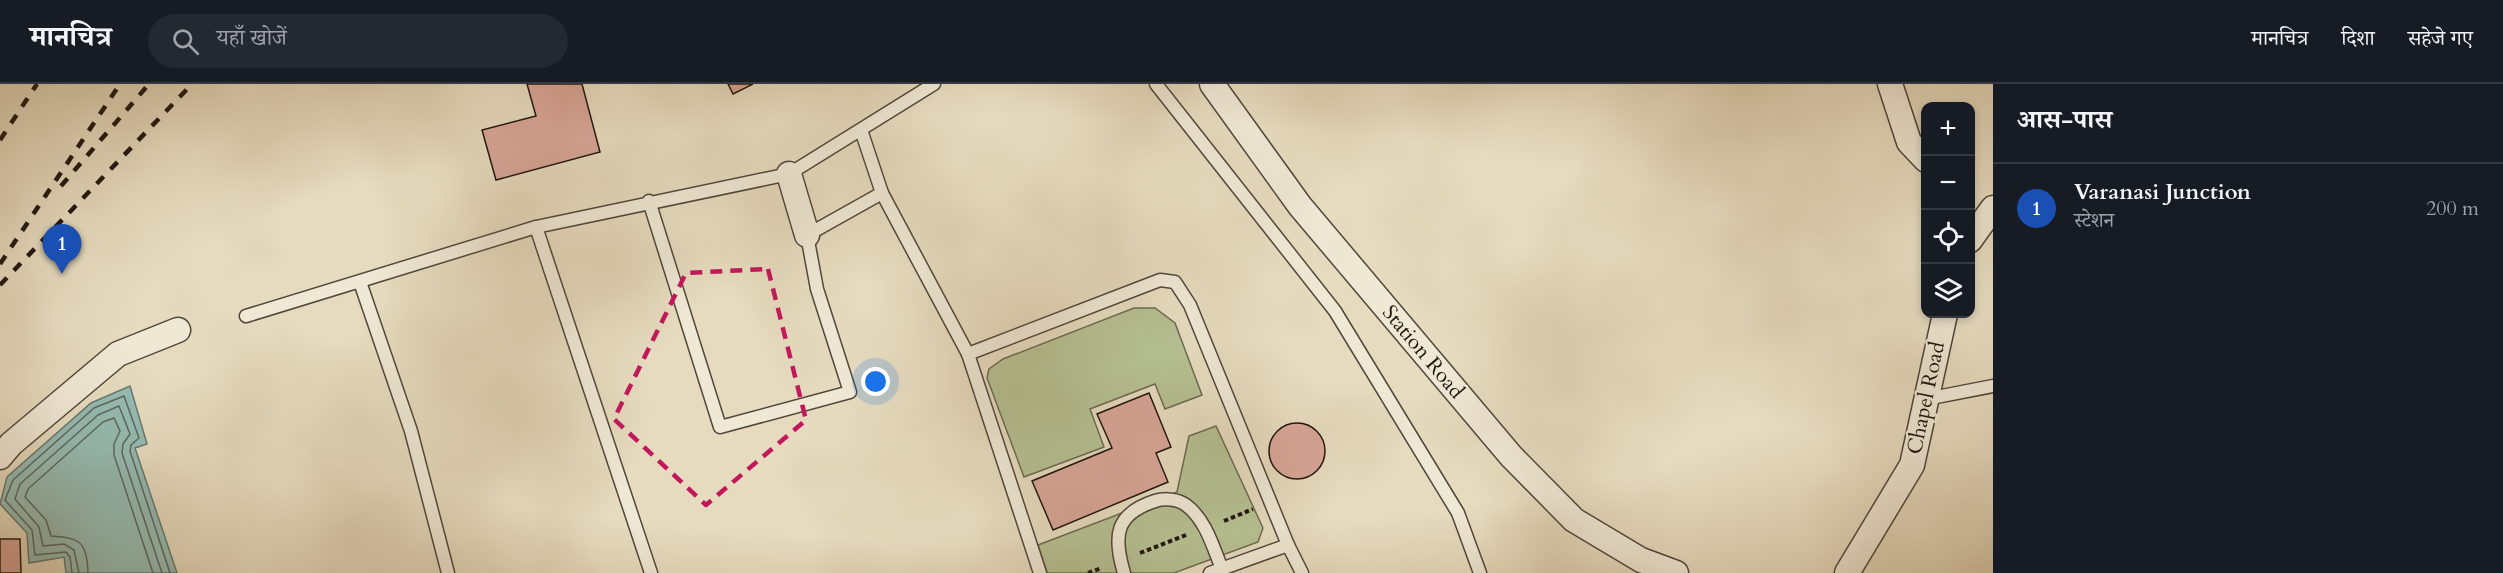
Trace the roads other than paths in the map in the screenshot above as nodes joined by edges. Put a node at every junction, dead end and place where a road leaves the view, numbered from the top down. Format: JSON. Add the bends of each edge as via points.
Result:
{"nodes":[{"id":1,"x":934,"y":84,"type":"edge"},
{"id":2,"x":1156,"y":84,"type":"edge"},
{"id":3,"x":1212,"y":84,"type":"edge"},
{"id":4,"x":1890,"y":84,"type":"edge"},
{"id":5,"x":861,"y":130,"type":"junction"},
{"id":6,"x":1922,"y":156,"type":"edge"},
{"id":7,"x":789,"y":174,"type":"junction"},
{"id":8,"x":882,"y":193,"type":"junction"},
{"id":9,"x":650,"y":201,"type":"junction"},
{"id":10,"x":536,"y":227,"type":"junction"},
{"id":11,"x":807,"y":235,"type":"junction"},
{"id":12,"x":360,"y":282,"type":"junction"},
{"id":13,"x":246,"y":316,"type":"dead end"},
{"id":14,"x":1944,"y":318,"type":"edge"},
{"id":15,"x":178,"y":330,"type":"dead end"},
{"id":16,"x":968,"y":354,"type":"junction"},
{"id":17,"x":1993,"y":386,"type":"edge"},
{"id":18,"x":1926,"y":399,"type":"junction"},
{"id":19,"x":0,"y":457,"type":"edge"},
{"id":20,"x":1288,"y":545,"type":"junction"},
{"id":21,"x":1122,"y":567,"type":"edge"},
{"id":22,"x":1216,"y":571,"type":"edge"},
{"id":23,"x":448,"y":573,"type":"edge"},
{"id":24,"x":651,"y":573,"type":"edge"},
{"id":25,"x":1040,"y":573,"type":"edge"},
{"id":26,"x":1302,"y":573,"type":"edge"},
{"id":27,"x":1480,"y":573,"type":"edge"},
{"id":28,"x":1676,"y":573,"type":"edge"},
{"id":29,"x":1847,"y":573,"type":"edge"}],
"edges":[{"from":1,"to":5,"type":"lane"},
{"from":2,"to":27,"type":"lane","via":[[1335,311],[1458,513]]},
{"from":3,"to":28,"type":"street","name":"Station Road","via":[[1300,206],[1510,456],[1574,520],[1641,560]]},
{"from":4,"to":6,"type":"street","via":[[1909,142]]},
{"from":5,"to":7,"type":"lane"},
{"from":5,"to":8,"type":"lane"},
{"from":7,"to":9,"type":"lane"},
{"from":7,"to":11,"type":"street"},
{"from":8,"to":11,"type":"lane"},
{"from":8,"to":16,"type":"lane"},
{"from":9,"to":10,"type":"lane"},
{"from":9,"to":11,"type":"lane","via":[[720,426],[850,392],[817,289]]},
{"from":10,"to":12,"type":"lane"},
{"from":10,"to":24,"type":"lane"},
{"from":12,"to":13,"type":"lane"},
{"from":12,"to":23,"type":"lane","via":[[411,431]]},
{"from":14,"to":18,"type":"street","name":"Chapel Road"},
{"from":15,"to":19,"type":"street","via":[[118,354]]},
{"from":16,"to":20,"type":"lane","via":[[1160,280],[1175,282],[1190,305]]},
{"from":16,"to":25,"type":"lane"},
{"from":17,"to":18,"type":"lane"},
{"from":18,"to":29,"type":"street","name":"Chapel Road","via":[[1912,465]]},
{"from":20,"to":22,"type":"lane"},
{"from":20,"to":26,"type":"lane"},
{"from":21,"to":22,"type":"lane","via":[[1117,552],[1123,519],[1135,508],[1164,498],[1185,504],[1206,528]]}]}
